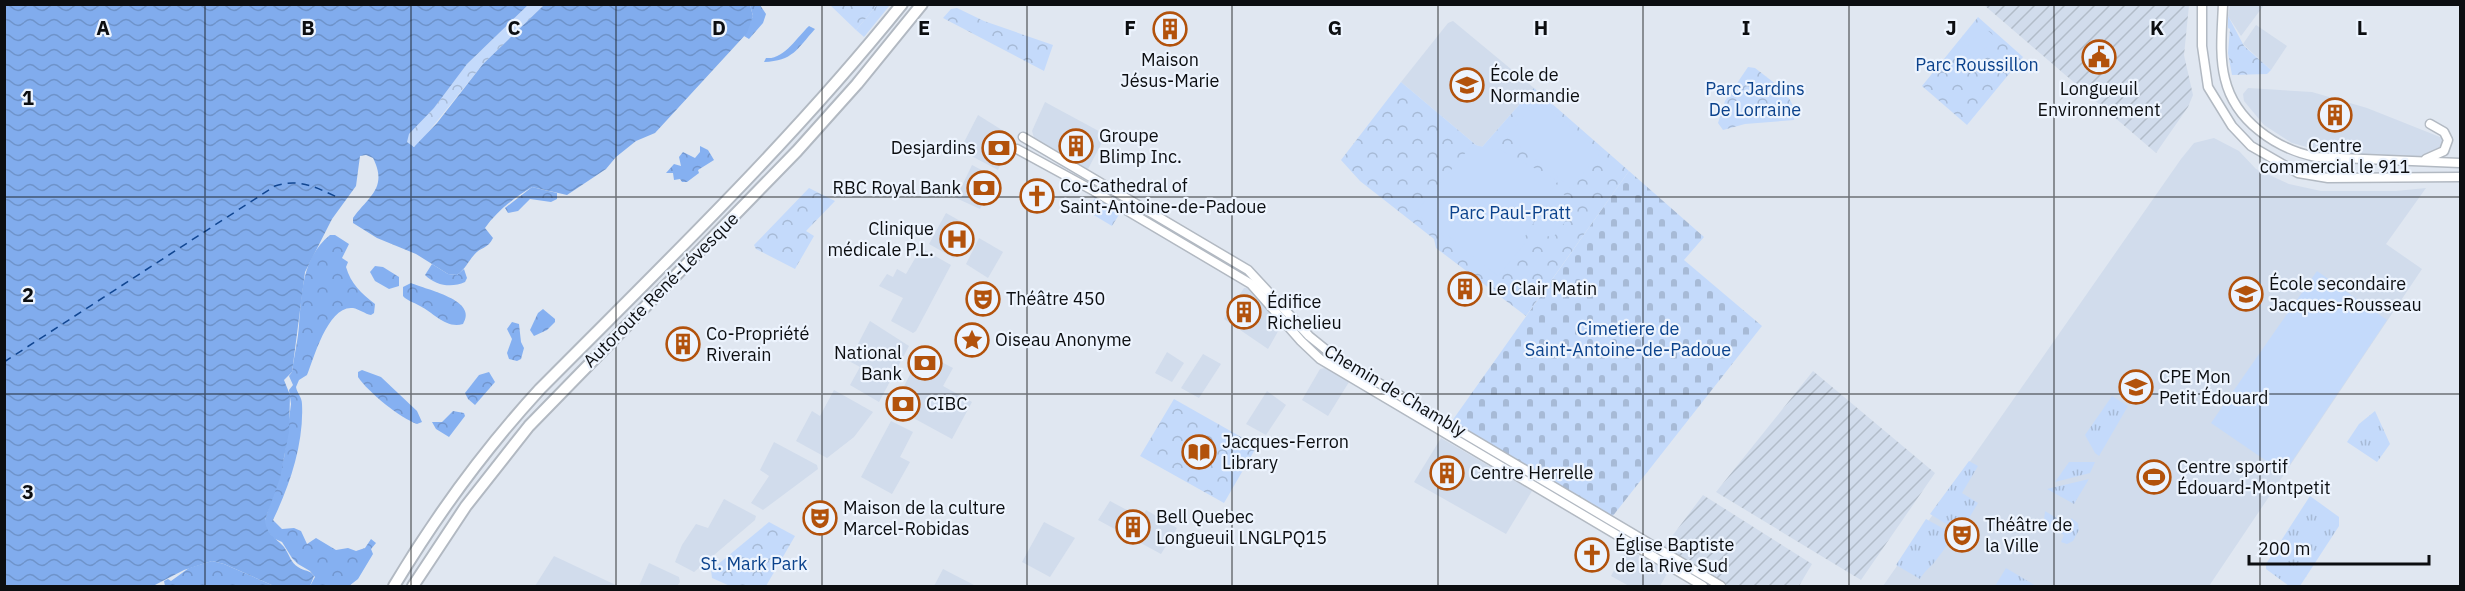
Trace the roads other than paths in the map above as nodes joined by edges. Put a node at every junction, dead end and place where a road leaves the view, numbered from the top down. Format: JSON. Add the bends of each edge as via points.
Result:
{"nodes":[{"id":1,"x":902,"y":4,"type":"edge"},
{"id":2,"x":922,"y":4,"type":"edge"},
{"id":3,"x":2202,"y":4,"type":"edge"},
{"id":4,"x":2223,"y":4,"type":"edge"},
{"id":5,"x":2430,"y":124,"type":"dead end"},
{"id":6,"x":1023,"y":137,"type":"dead end"},
{"id":7,"x":1017,"y":149,"type":"dead end"},
{"id":8,"x":2418,"y":162,"type":"junction"},
{"id":9,"x":2460,"y":163,"type":"edge"},
{"id":10,"x":2460,"y":177,"type":"edge"},
{"id":11,"x":1513,"y":462,"type":"junction"},
{"id":12,"x":1507,"y":471,"type":"junction"},
{"id":13,"x":394,"y":586,"type":"edge"},
{"id":14,"x":413,"y":586,"type":"edge"},
{"id":15,"x":1703,"y":586,"type":"edge"},
{"id":16,"x":1721,"y":586,"type":"edge"}],
"edges":[{"from":1,"to":13,"type":"highway","name":"Autoroute René-Lévesque","via":[[776,150],[517,415],[453,495]]},
{"from":2,"to":14,"type":"highway","name":"Autoroute René-Lévesque","via":[[785,165],[529,426],[466,506]]},
{"from":3,"to":10,"type":"main road","via":[[2202,46],[2208,87],[2232,126],[2251,146],[2298,173],[2328,178]]},
{"from":4,"to":8,"type":"main road","via":[[2224,78],[2240,110],[2266,137],[2299,154],[2316,157]]},
{"from":5,"to":8,"type":"main road","via":[[2444,132],[2448,145],[2440,154]]},
{"from":6,"to":11,"type":"main road","name":"Chemin de Chambly","via":[[1248,270],[1326,351]]},
{"from":7,"to":12,"type":"main road","name":"Chemin de Chambly","via":[[1242,278],[1320,359]]},
{"from":8,"to":9,"type":"main road"},
{"from":11,"to":12,"type":"main road"},
{"from":11,"to":16,"type":"main road","name":"Chemin de Chambly"},
{"from":12,"to":15,"type":"main road","name":"Chemin de Chambly"}]}
